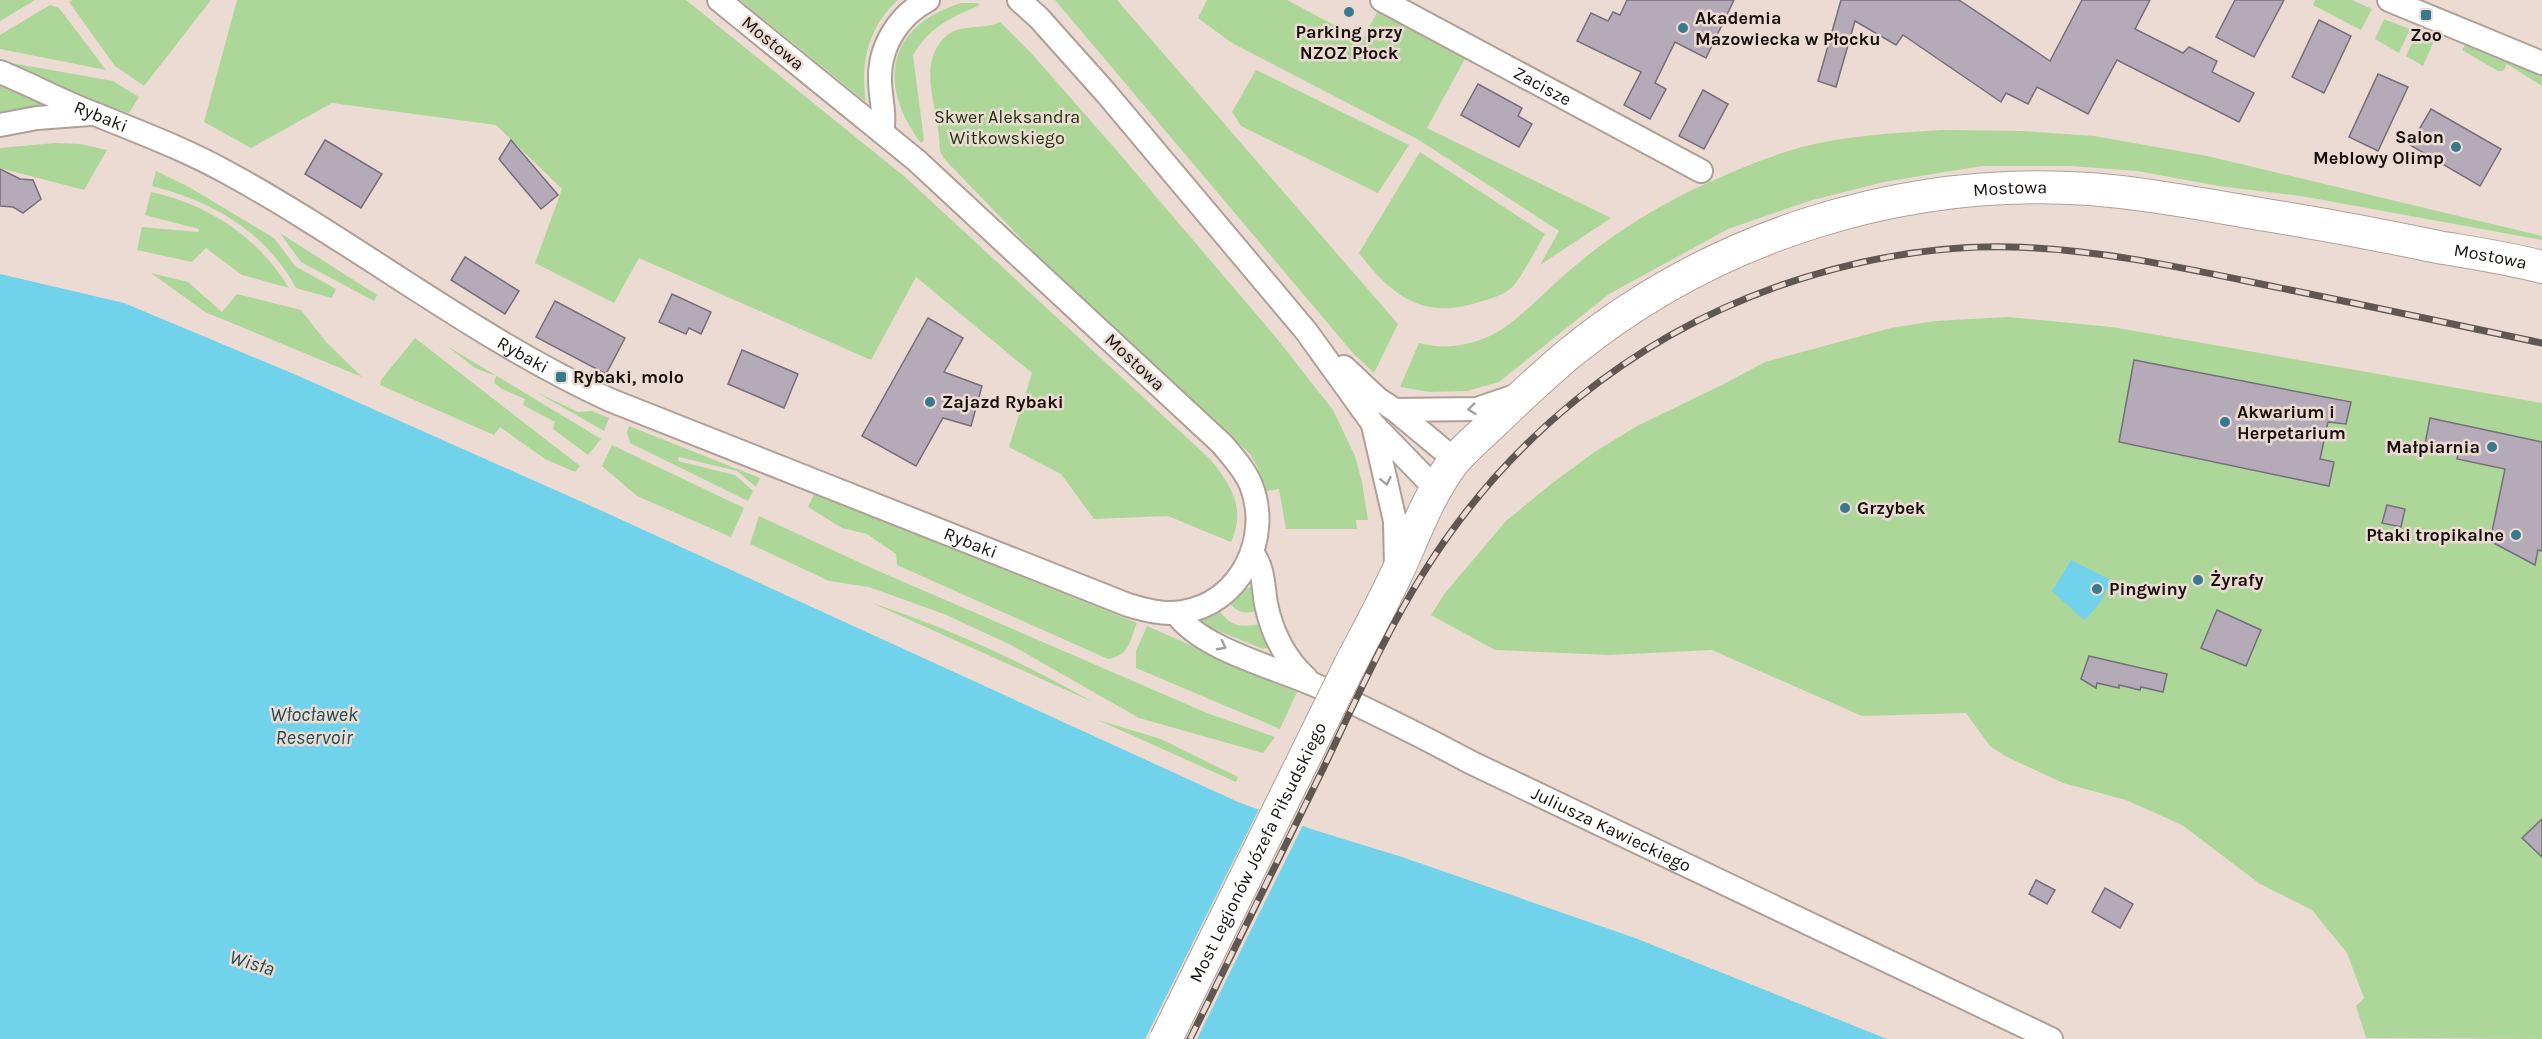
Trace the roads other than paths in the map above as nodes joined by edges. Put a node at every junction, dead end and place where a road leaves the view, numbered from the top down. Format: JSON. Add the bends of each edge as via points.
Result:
{"nodes":[{"id":1,"x":719,"y":0,"type":"edge"},
{"id":2,"x":928,"y":0,"type":"edge"},
{"id":3,"x":1019,"y":0,"type":"edge"},
{"id":4,"x":1382,"y":0,"type":"edge"},
{"id":5,"x":2389,"y":0,"type":"edge"},
{"id":6,"x":2542,"y":63,"type":"edge"},
{"id":7,"x":0,"y":72,"type":"edge"},
{"id":8,"x":94,"y":114,"type":"junction"},
{"id":9,"x":0,"y":125,"type":"edge"},
{"id":10,"x":882,"y":132,"type":"junction"},
{"id":11,"x":1701,"y":171,"type":"dead end"},
{"id":12,"x":2541,"y":266,"type":"edge"},
{"id":13,"x":1306,"y":332,"type":"junction"},
{"id":14,"x":1527,"y":390,"type":"junction"},
{"id":15,"x":1395,"y":410,"type":"junction"},
{"id":16,"x":1372,"y":424,"type":"junction"},
{"id":17,"x":1455,"y":460,"type":"junction"},
{"id":18,"x":1435,"y":488,"type":"junction"},
{"id":19,"x":1252,"y":554,"type":"junction"},
{"id":20,"x":1396,"y":575,"type":"junction"},
{"id":21,"x":1176,"y":613,"type":"junction"},
{"id":22,"x":1350,"y":665,"type":"joint"},
{"id":23,"x":1312,"y":683,"type":"junction"},
{"id":24,"x":1166,"y":1039,"type":"edge"},
{"id":25,"x":2051,"y":1039,"type":"edge"}],
"edges":[{"from":1,"to":10,"type":"street","name":"Mostowa"},
{"from":2,"to":10,"type":"street","via":[[906,15],[884,51],[880,80]]},
{"from":3,"to":13,"type":"street","name":"Mostowa","via":[[1106,93]]},
{"from":4,"to":11,"type":"street","name":"Zacisze"},
{"from":5,"to":6,"type":"street"},
{"from":7,"to":8,"type":"street","name":"Rybaki"},
{"from":8,"to":9,"type":"street"},
{"from":8,"to":21,"type":"street","name":"Rybaki","via":[[159,138],[228,173],[570,382],[1112,599]]},
{"from":10,"to":19,"type":"street","name":"Mostowa","via":[[1222,444],[1241,467],[1254,495],[1258,522]]},
{"from":12,"to":14,"type":"main road","name":"Mostowa","via":[[2315,223],[2115,192],[2023,188],[1938,194],[1828,217],[1725,256],[1625,313]]},
{"from":13,"to":15,"type":"street","name":"Mostowa"},
{"from":13,"to":16,"type":"street","name":"Mostowa"},
{"from":14,"to":15,"type":"street","name":"Mostowa","one_way":true,"via":[[1477,410]]},
{"from":14,"to":17,"type":"main road","name":"Mostowa"},
{"from":15,"to":17,"type":"street","name":"Mostowa"},
{"from":16,"to":18,"type":"street","name":"Mostowa"},
{"from":16,"to":20,"type":"street","name":"Mostowa","one_way":true,"via":[[1395,521]]},
{"from":17,"to":18,"type":"main road","name":"Mostowa"},
{"from":18,"to":20,"type":"main road","name":"Mostowa"},
{"from":19,"to":21,"type":"street","name":"Mostowa","via":[[1236,580],[1220,594],[1196,608]]},
{"from":19,"to":23,"type":"street","via":[[1262,570],[1276,638],[1294,667]]},
{"from":20,"to":22,"type":"main road","name":"Mostowa"},
{"from":21,"to":23,"type":"street","name":"Juliusza Kawieckiego","one_way":true,"via":[[1184,625],[1236,654]]},
{"from":22,"to":24,"type":"main road","name":"Most Legionów Józefa Piłsudskiego","bridge":true},
{"from":23,"to":25,"type":"street","name":"Juliusza Kawieckiego"}]}
